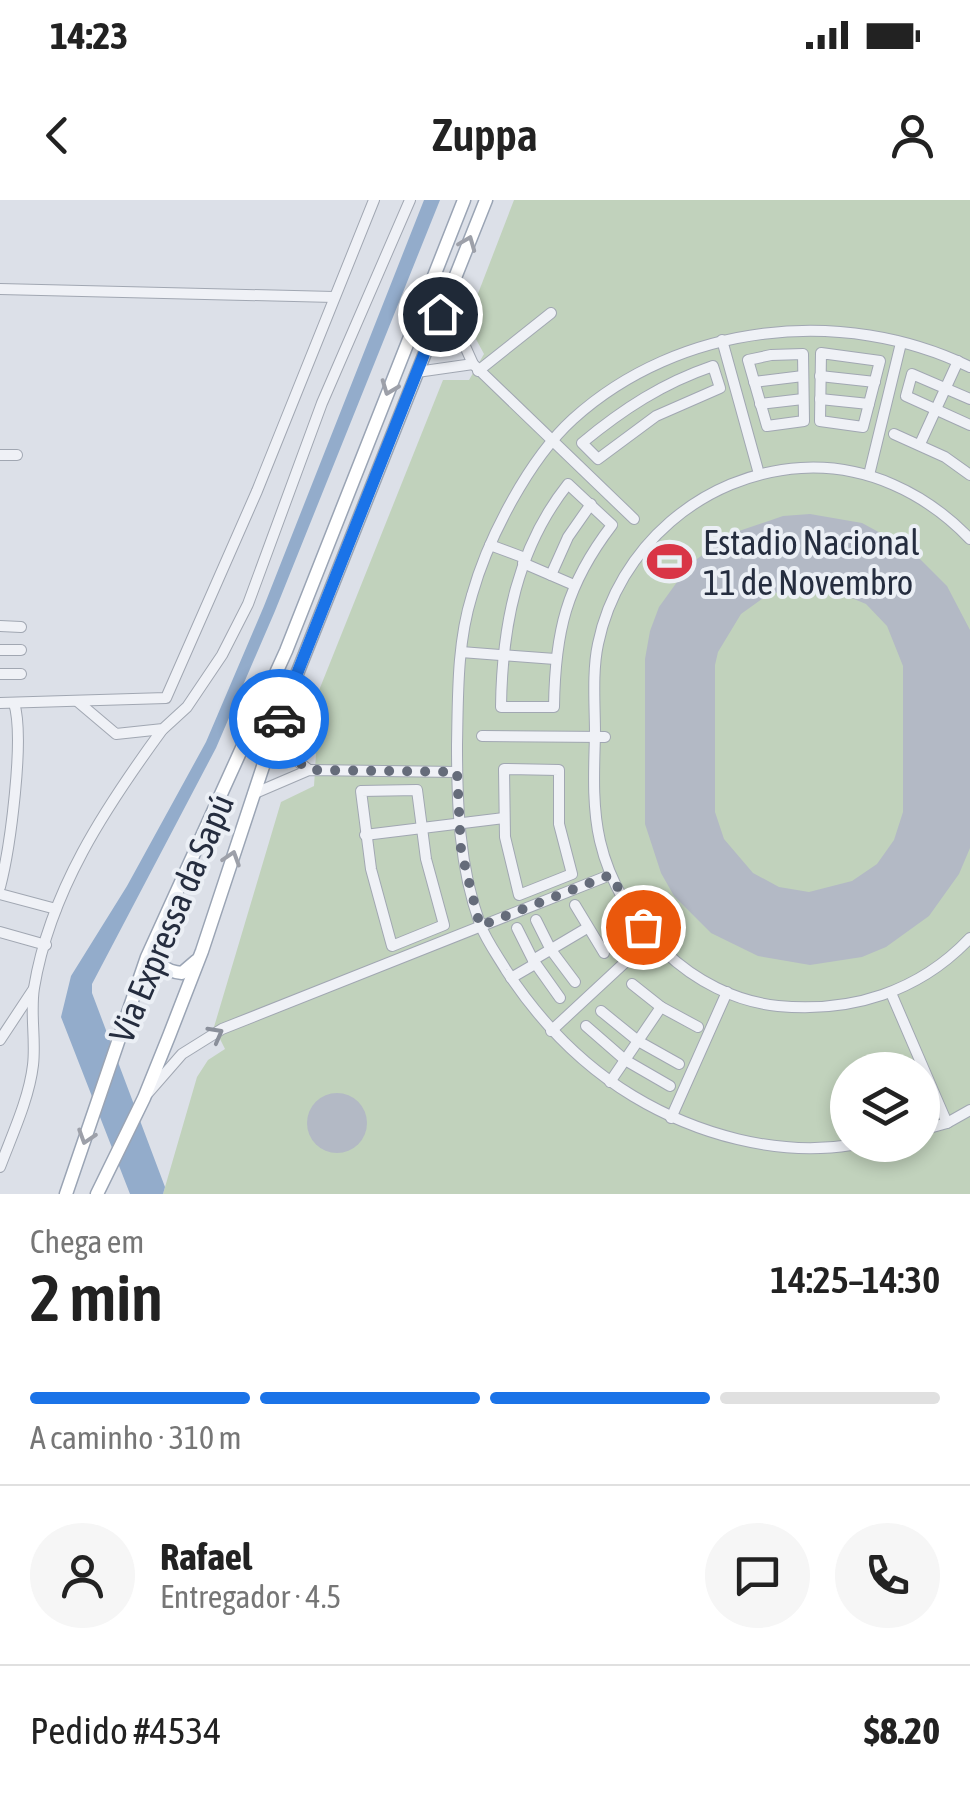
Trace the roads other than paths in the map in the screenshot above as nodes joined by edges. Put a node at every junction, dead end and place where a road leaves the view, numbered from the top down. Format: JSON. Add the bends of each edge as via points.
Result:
{"nodes":[{"id":1,"x":374,"y":200,"type":"edge"},
{"id":2,"x":410,"y":200,"type":"edge"},
{"id":3,"x":464,"y":200,"type":"edge"},
{"id":4,"x":486,"y":200,"type":"edge"},
{"id":5,"x":451,"y":286,"type":"junction"},
{"id":6,"x":0,"y":288,"type":"edge"},
{"id":7,"x":334,"y":297,"type":"junction"},
{"id":8,"x":552,"y":313,"type":"dead end"},
{"id":9,"x":768,"y":333,"type":"junction"},
{"id":10,"x":854,"y":334,"type":"junction"},
{"id":11,"x":722,"y":340,"type":"junction"},
{"id":12,"x":901,"y":343,"type":"junction"},
{"id":13,"x":771,"y":355,"type":"junction"},
{"id":14,"x":852,"y":355,"type":"junction"},
{"id":15,"x":669,"y":359,"type":"junction"},
{"id":16,"x":958,"y":361,"type":"junction"},
{"id":17,"x":970,"y":367,"type":"edge"},
{"id":18,"x":475,"y":368,"type":"junction"},
{"id":19,"x":417,"y":372,"type":"junction"},
{"id":20,"x":803,"y":376,"type":"junction"},
{"id":21,"x":820,"y":376,"type":"junction"},
{"id":22,"x":678,"y":378,"type":"junction"},
{"id":23,"x":754,"y":382,"type":"junction"},
{"id":24,"x":875,"y":382,"type":"junction"},
{"id":25,"x":947,"y":387,"type":"junction"},
{"id":26,"x":606,"y":394,"type":"junction"},
{"id":27,"x":804,"y":399,"type":"junction"},
{"id":28,"x":820,"y":399,"type":"junction"},
{"id":29,"x":970,"y":399,"type":"edge"},
{"id":30,"x":760,"y":404,"type":"junction"},
{"id":31,"x":869,"y":404,"type":"junction"},
{"id":32,"x":937,"y":408,"type":"junction"},
{"id":33,"x":618,"y":413,"type":"junction"},
{"id":34,"x":970,"y":425,"type":"edge"},
{"id":35,"x":894,"y":434,"type":"dead end"},
{"id":36,"x":555,"y":441,"type":"junction"},
{"id":37,"x":920,"y":444,"type":"junction"},
{"id":38,"x":0,"y":455,"type":"edge"},
{"id":39,"x":17,"y":455,"type":"dead end"},
{"id":40,"x":968,"y":468,"type":"edge"},
{"id":41,"x":759,"y":474,"type":"junction"},
{"id":42,"x":869,"y":475,"type":"junction"},
{"id":43,"x":591,"y":504,"type":"junction"},
{"id":44,"x":634,"y":519,"type":"dead end"},
{"id":45,"x":970,"y":539,"type":"edge"},
{"id":46,"x":490,"y":546,"type":"junction"},
{"id":47,"x":524,"y":561,"type":"junction"},
{"id":48,"x":550,"y":575,"type":"junction"},
{"id":49,"x":574,"y":586,"type":"junction"},
{"id":50,"x":0,"y":626,"type":"edge"},
{"id":51,"x":21,"y":626,"type":"dead end"},
{"id":52,"x":0,"y":650,"type":"edge"},
{"id":53,"x":21,"y":650,"type":"dead end"},
{"id":54,"x":461,"y":652,"type":"junction"},
{"id":55,"x":503,"y":655,"type":"junction"},
{"id":56,"x":554,"y":659,"type":"junction"},
{"id":57,"x":0,"y":674,"type":"edge"},
{"id":58,"x":21,"y":674,"type":"dead end"},
{"id":59,"x":78,"y":701,"type":"junction"},
{"id":60,"x":0,"y":703,"type":"edge"},
{"id":61,"x":14,"y":703,"type":"junction"},
{"id":62,"x":277,"y":724,"type":"junction"},
{"id":63,"x":163,"y":729,"type":"junction"},
{"id":64,"x":482,"y":736,"type":"dead end"},
{"id":65,"x":600,"y":737,"type":"junction"},
{"id":66,"x":309,"y":770,"type":"junction"},
{"id":67,"x":457,"y":772,"type":"junction"},
{"id":68,"x":253,"y":794,"type":"junction"},
{"id":69,"x":504,"y":818,"type":"junction"},
{"id":70,"x":459,"y":824,"type":"junction"},
{"id":71,"x":420,"y":828,"type":"junction"},
{"id":72,"x":365,"y":835,"type":"junction"},
{"id":73,"x":610,"y":875,"type":"junction"},
{"id":74,"x":0,"y":891,"type":"edge"},
{"id":75,"x":576,"y":905,"type":"dead end"},
{"id":76,"x":56,"y":909,"type":"junction"},
{"id":77,"x":536,"y":920,"type":"dead end"},
{"id":78,"x":480,"y":926,"type":"junction"},
{"id":79,"x":517,"y":928,"type":"dead end"},
{"id":80,"x":587,"y":928,"type":"junction"},
{"id":81,"x":0,"y":932,"type":"edge"},
{"id":82,"x":156,"y":936,"type":"junction"},
{"id":83,"x":970,"y":938,"type":"edge"},
{"id":84,"x":46,"y":945,"type":"junction"},
{"id":85,"x":550,"y":950,"type":"junction"},
{"id":86,"x":202,"y":951,"type":"junction"},
{"id":87,"x":604,"y":953,"type":"dead end"},
{"id":88,"x":634,"y":954,"type":"dead end"},
{"id":89,"x":534,"y":962,"type":"junction"},
{"id":90,"x":511,"y":978,"type":"junction"},
{"id":91,"x":575,"y":982,"type":"dead end"},
{"id":92,"x":632,"y":984,"type":"dead end"},
{"id":93,"x":34,"y":990,"type":"junction"},
{"id":94,"x":727,"y":992,"type":"junction"},
{"id":95,"x":891,"y":992,"type":"junction"},
{"id":96,"x":560,"y":998,"type":"dead end"},
{"id":97,"x":661,"y":1007,"type":"junction"},
{"id":98,"x":601,"y":1011,"type":"dead end"},
{"id":99,"x":586,"y":1026,"type":"dead end"},
{"id":100,"x":698,"y":1028,"type":"dead end"},
{"id":101,"x":552,"y":1031,"type":"junction"},
{"id":102,"x":0,"y":1040,"type":"edge"},
{"id":103,"x":638,"y":1040,"type":"junction"},
{"id":104,"x":625,"y":1060,"type":"junction"},
{"id":105,"x":680,"y":1064,"type":"dead end"},
{"id":106,"x":610,"y":1082,"type":"junction"},
{"id":107,"x":670,"y":1086,"type":"dead end"},
{"id":108,"x":144,"y":1098,"type":"junction"},
{"id":109,"x":970,"y":1110,"type":"edge"},
{"id":110,"x":671,"y":1118,"type":"junction"},
{"id":111,"x":947,"y":1123,"type":"junction"},
{"id":112,"x":940,"y":1125,"type":"edge"},
{"id":113,"x":830,"y":1145,"type":"edge"},
{"id":114,"x":0,"y":1167,"type":"edge"},
{"id":115,"x":66,"y":1192,"type":"edge"},
{"id":116,"x":97,"y":1194,"type":"edge"}],
"edges":[{"from":1,"to":7,"type":"street"},
{"from":2,"to":63,"type":"street","via":[[322,402],[248,604],[196,694]]},
{"from":3,"to":82,"type":"main road","name":"Via Expressa da Sapú","one_way":true,"via":[[286,650]]},
{"from":5,"to":4,"type":"main road","name":"Via Expressa da Sapú","one_way":true},
{"from":5,"to":18,"type":"street","via":[[460,335]]},
{"from":5,"to":19,"type":"main road","name":"Via Expressa da Sapú"},
{"from":6,"to":7,"type":"street"},
{"from":7,"to":59,"type":"street","via":[[166,698]]},
{"from":8,"to":18,"type":"street"},
{"from":9,"to":10,"type":"street"},
{"from":9,"to":11,"type":"street"},
{"from":9,"to":13,"type":"street"},
{"from":10,"to":12,"type":"street"},
{"from":10,"to":14,"type":"street"},
{"from":11,"to":15,"type":"street"},
{"from":11,"to":41,"type":"street"},
{"from":12,"to":16,"type":"street"},
{"from":12,"to":42,"type":"street"},
{"from":13,"to":20,"type":"street","via":[[803,354]]},
{"from":13,"to":23,"type":"street","via":[[748,360]]},
{"from":14,"to":21,"type":"street","via":[[820,353]]},
{"from":14,"to":24,"type":"street","via":[[880,361]]},
{"from":15,"to":22,"type":"street"},
{"from":15,"to":26,"type":"street"},
{"from":16,"to":17,"type":"street"},
{"from":16,"to":25,"type":"street"},
{"from":18,"to":19,"type":"street"},
{"from":18,"to":36,"type":"street"},
{"from":19,"to":62,"type":"main road","name":"Via Expressa da Sapú"},
{"from":20,"to":23,"type":"street"},
{"from":20,"to":27,"type":"street"},
{"from":21,"to":24,"type":"street"},
{"from":21,"to":28,"type":"street"},
{"from":22,"to":33,"type":"street"},
{"from":22,"to":33,"type":"street","via":[[714,366],[720,388],[656,416],[598,459],[582,443]]},
{"from":23,"to":30,"type":"street"},
{"from":24,"to":31,"type":"street"},
{"from":25,"to":29,"type":"street"},
{"from":25,"to":32,"type":"street"},
{"from":25,"to":32,"type":"street","via":[[912,374],[906,396]]},
{"from":26,"to":33,"type":"street"},
{"from":26,"to":36,"type":"street"},
{"from":27,"to":30,"type":"street"},
{"from":27,"to":30,"type":"street","via":[[804,422],[767,426]]},
{"from":28,"to":31,"type":"street"},
{"from":28,"to":31,"type":"street","via":[[820,421],[863,427]]},
{"from":32,"to":34,"type":"street"},
{"from":32,"to":37,"type":"street"},
{"from":35,"to":37,"type":"street"},
{"from":36,"to":44,"type":"street"},
{"from":36,"to":46,"type":"street"},
{"from":37,"to":40,"type":"street"},
{"from":38,"to":39,"type":"street"},
{"from":41,"to":42,"type":"street","via":[[812,467]]},
{"from":41,"to":65,"type":"street","via":[[688,507],[632,565],[598,646]]},
{"from":42,"to":45,"type":"street","via":[[925,501]]},
{"from":43,"to":47,"type":"street","via":[[568,484]]},
{"from":43,"to":48,"type":"street"},
{"from":43,"to":49,"type":"street","via":[[612,525]]},
{"from":46,"to":47,"type":"street"},
{"from":46,"to":54,"type":"street","via":[[471,596]]},
{"from":47,"to":48,"type":"street"},
{"from":47,"to":55,"type":"street"},
{"from":48,"to":49,"type":"street"},
{"from":49,"to":56,"type":"street"},
{"from":50,"to":51,"type":"street"},
{"from":52,"to":53,"type":"street"},
{"from":54,"to":55,"type":"street"},
{"from":54,"to":67,"type":"street"},
{"from":55,"to":56,"type":"street"},
{"from":55,"to":56,"type":"street","via":[[500,707],[554,707]]},
{"from":57,"to":58,"type":"street"},
{"from":59,"to":61,"type":"street"},
{"from":59,"to":63,"type":"street","via":[[116,734]]},
{"from":60,"to":61,"type":"street"},
{"from":61,"to":74,"type":"street","via":[[15,779]]},
{"from":62,"to":66,"type":"street","via":[[287,753]]},
{"from":62,"to":68,"type":"main road","name":"Via Expressa da Sapú"},
{"from":63,"to":76,"type":"street","via":[[116,792]]},
{"from":64,"to":65,"type":"street"},
{"from":65,"to":73,"type":"street","via":[[595,808]]},
{"from":66,"to":67,"type":"street"},
{"from":66,"to":68,"type":"street"},
{"from":67,"to":70,"type":"street"},
{"from":86,"to":68,"type":"main road","name":"Via Expressa da Sapú","one_way":true},
{"from":69,"to":69,"type":"street","via":[[519,895],[572,874],[560,824],[559,770],[504,769]]},
{"from":69,"to":70,"type":"street"},
{"from":70,"to":71,"type":"street"},
{"from":70,"to":78,"type":"street"},
{"from":71,"to":72,"type":"street"},
{"from":71,"to":72,"type":"street","via":[[418,790],[361,791]]},
{"from":71,"to":72,"type":"street","via":[[444,925],[392,946]]},
{"from":73,"to":78,"type":"street"},
{"from":73,"to":94,"type":"street","via":[[657,945],[688,972]]},
{"from":74,"to":76,"type":"street"},
{"from":75,"to":80,"type":"street"},
{"from":76,"to":84,"type":"street"},
{"from":77,"to":85,"type":"street"},
{"from":78,"to":90,"type":"street"},
{"from":108,"to":78,"type":"street","one_way":true,"via":[[182,1054],[222,1029]]},
{"from":79,"to":89,"type":"street"},
{"from":80,"to":85,"type":"street"},
{"from":80,"to":87,"type":"street"},
{"from":81,"to":84,"type":"street"},
{"from":82,"to":86,"type":"main road","via":[[156,957],[174,972],[188,971]]},
{"from":82,"to":115,"type":"main road","name":"Via Expressa da Sapú","one_way":true},
{"from":83,"to":95,"type":"street","via":[[921,979]]},
{"from":84,"to":93,"type":"street"},
{"from":85,"to":89,"type":"street"},
{"from":85,"to":91,"type":"street"},
{"from":86,"to":108,"type":"main road","name":"Via Expressa da Sapú"},
{"from":88,"to":101,"type":"street"},
{"from":89,"to":90,"type":"street"},
{"from":89,"to":96,"type":"street"},
{"from":90,"to":101,"type":"street"},
{"from":92,"to":97,"type":"street"},
{"from":93,"to":102,"type":"street"},
{"from":93,"to":114,"type":"street","via":[[33,1067]]},
{"from":94,"to":95,"type":"street","via":[[809,1009]]},
{"from":94,"to":110,"type":"street"},
{"from":95,"to":111,"type":"street"},
{"from":97,"to":100,"type":"street"},
{"from":97,"to":103,"type":"street"},
{"from":98,"to":103,"type":"street"},
{"from":99,"to":104,"type":"street"},
{"from":101,"to":106,"type":"street"},
{"from":103,"to":104,"type":"street"},
{"from":103,"to":105,"type":"street"},
{"from":104,"to":106,"type":"street"},
{"from":104,"to":107,"type":"street"},
{"from":106,"to":110,"type":"street"},
{"from":108,"to":116,"type":"main road","name":"Via Expressa da Sapú"},
{"from":109,"to":111,"type":"street"},
{"from":110,"to":113,"type":"street","via":[[772,1145]]},
{"from":111,"to":112,"type":"street"}]}
